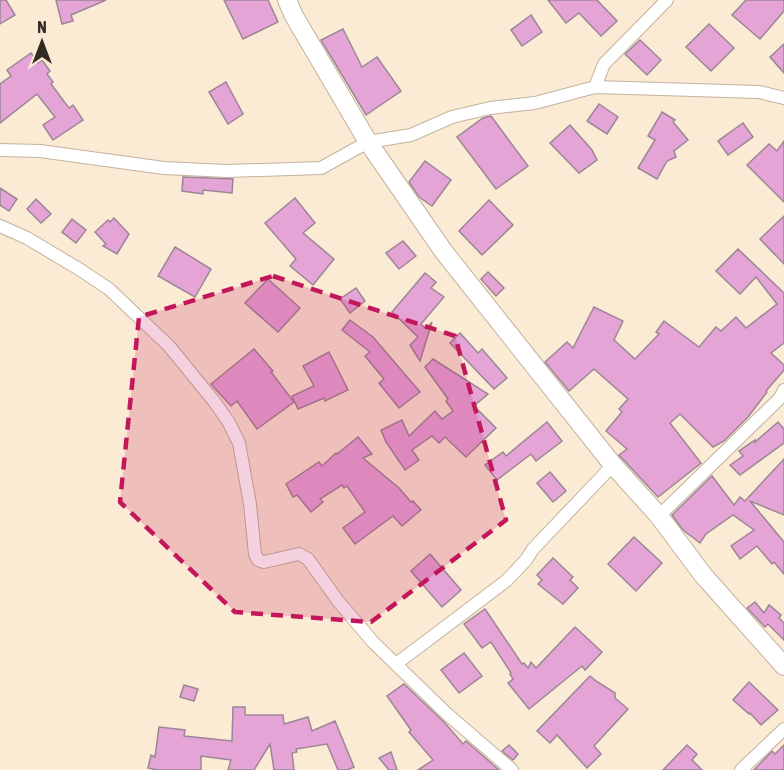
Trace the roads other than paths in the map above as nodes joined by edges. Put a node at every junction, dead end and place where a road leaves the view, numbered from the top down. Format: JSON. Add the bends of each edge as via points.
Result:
{"nodes":[{"id":1,"x":287,"y":0,"type":"edge"},
{"id":2,"x":666,"y":0,"type":"edge"},
{"id":3,"x":595,"y":87,"type":"junction"},
{"id":4,"x":784,"y":98,"type":"edge"},
{"id":5,"x":368,"y":142,"type":"junction"},
{"id":6,"x":0,"y":150,"type":"edge"},
{"id":7,"x":0,"y":226,"type":"edge"},
{"id":8,"x":783,"y":396,"type":"edge"},
{"id":9,"x":614,"y":465,"type":"junction"},
{"id":10,"x":659,"y":516,"type":"junction"},
{"id":11,"x":396,"y":664,"type":"junction"},
{"id":12,"x":784,"y":666,"type":"edge"},
{"id":13,"x":784,"y":729,"type":"edge"},
{"id":14,"x":512,"y":770,"type":"edge"},
{"id":15,"x":741,"y":770,"type":"edge"}],
"edges":[{"from":1,"to":5,"type":"main road"},
{"from":2,"to":3,"type":"street","via":[[604,64]]},
{"from":3,"to":4,"type":"street","via":[[759,92]]},
{"from":3,"to":5,"type":"street","via":[[535,103],[490,108],[411,135]]},
{"from":5,"to":6,"type":"street","via":[[321,168],[227,171]]},
{"from":5,"to":9,"type":"main road","via":[[444,252]]},
{"from":7,"to":11,"type":"street","via":[[80,269],[109,290],[169,346],[228,421],[239,443],[258,560],[299,554],[308,559],[338,601]]},
{"from":8,"to":10,"type":"street"},
{"from":9,"to":10,"type":"main road"},
{"from":9,"to":11,"type":"street","via":[[537,544],[515,573]]},
{"from":10,"to":12,"type":"main road","via":[[703,575]]},
{"from":11,"to":14,"type":"street"},
{"from":13,"to":15,"type":"street"}]}
